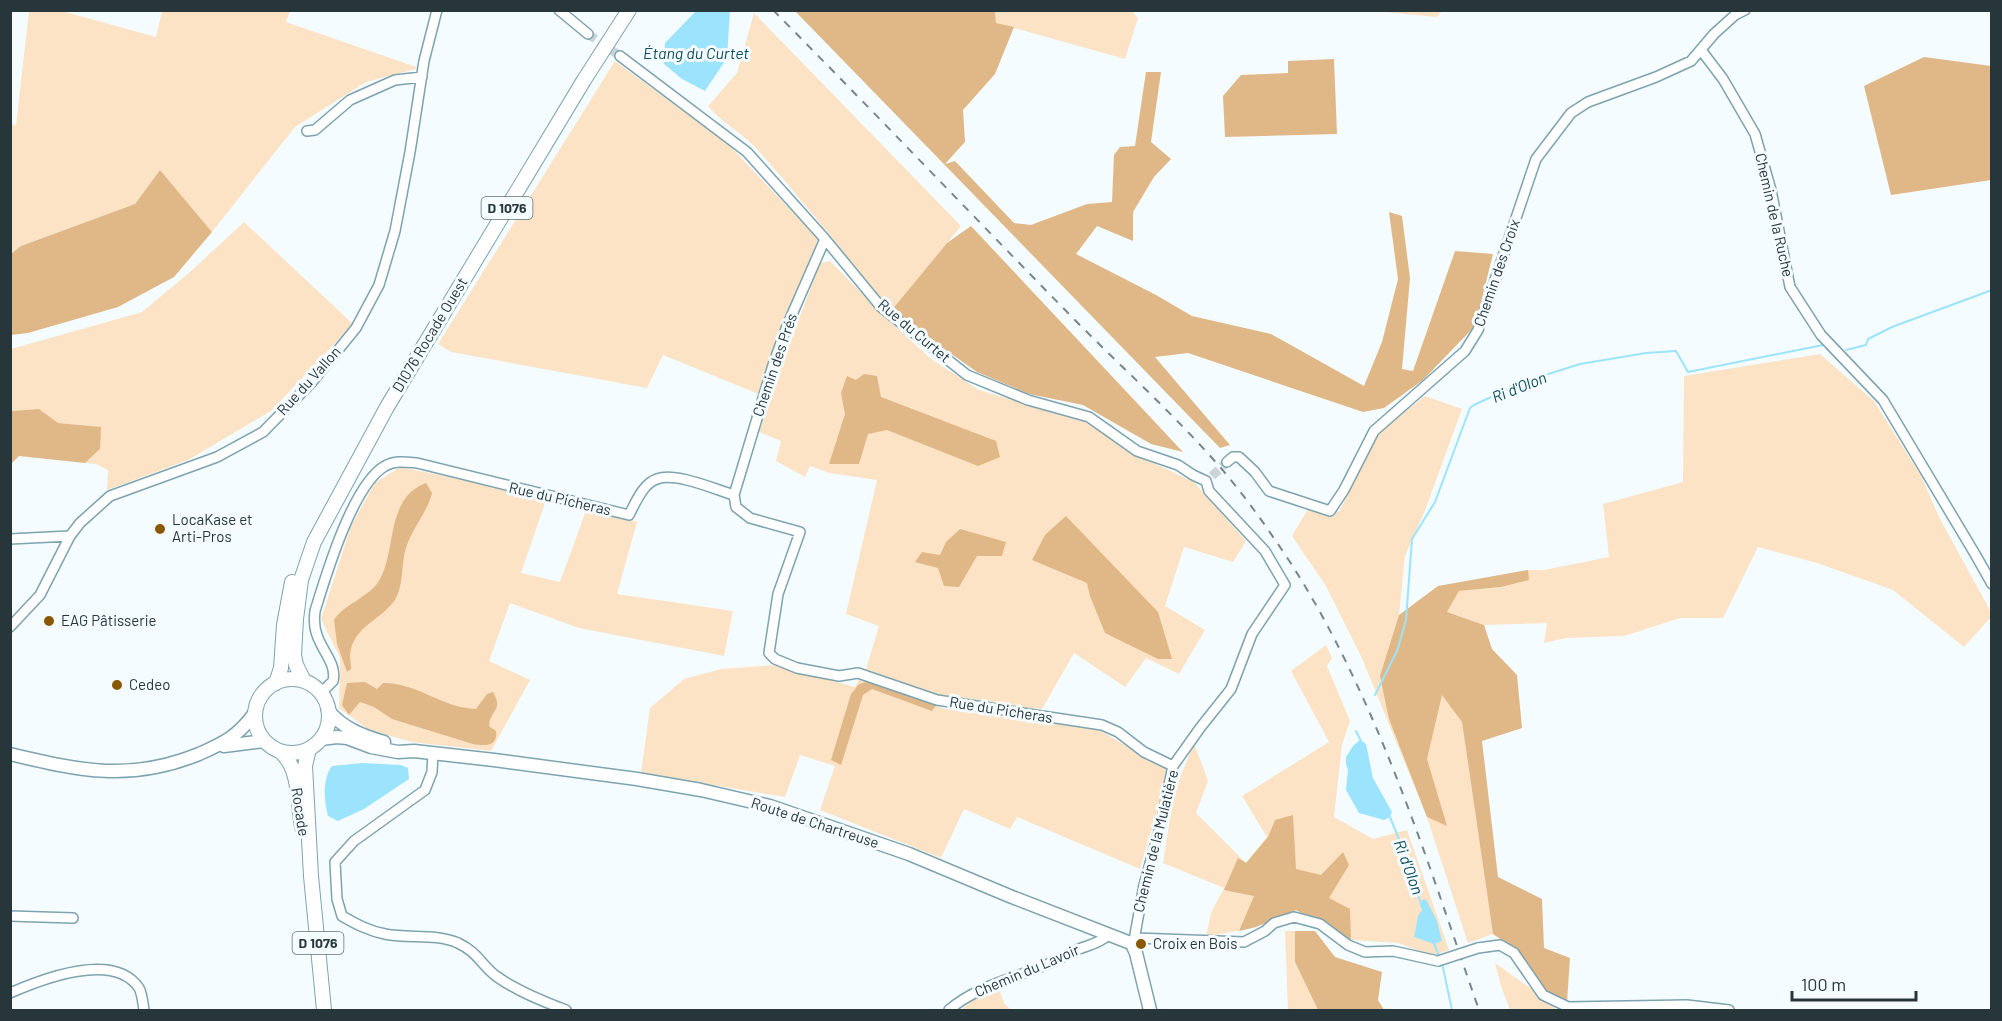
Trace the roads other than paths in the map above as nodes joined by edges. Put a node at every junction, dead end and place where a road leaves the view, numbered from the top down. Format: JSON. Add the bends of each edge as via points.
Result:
{"nodes":[{"id":1,"x":437,"y":10,"type":"edge"},
{"id":2,"x":559,"y":10,"type":"edge"},
{"id":3,"x":630,"y":10,"type":"edge"},
{"id":4,"x":1745,"y":10,"type":"edge"},
{"id":5,"x":588,"y":34,"type":"tunnel mouth"},
{"id":6,"x":1701,"y":50,"type":"junction"},
{"id":7,"x":620,"y":56,"type":"tunnel mouth"},
{"id":8,"x":422,"y":77,"type":"junction"},
{"id":9,"x":308,"y":131,"type":"dead end"},
{"id":10,"x":825,"y":239,"type":"junction"},
{"id":11,"x":387,"y":407,"type":"junction"},
{"id":12,"x":1227,"y":462,"type":"dead end"},
{"id":13,"x":1209,"y":478,"type":"joint"},
{"id":14,"x":734,"y":495,"type":"junction"},
{"id":15,"x":70,"y":536,"type":"junction"},
{"id":16,"x":10,"y":539,"type":"edge"},
{"id":17,"x":1992,"y":584,"type":"edge"},
{"id":18,"x":10,"y":608,"type":"edge"},
{"id":19,"x":21,"y":614,"type":"junction"},
{"id":20,"x":10,"y":627,"type":"edge"},
{"id":21,"x":304,"y":681,"type":"junction"},
{"id":22,"x":276,"y":682,"type":"junction"},
{"id":23,"x":321,"y":693,"type":"junction"},
{"id":24,"x":328,"y":710,"type":"junction"},
{"id":25,"x":254,"y":714,"type":"junction"},
{"id":26,"x":321,"y":739,"type":"junction"},
{"id":27,"x":264,"y":741,"type":"junction"},
{"id":28,"x":217,"y":747,"type":"junction"},
{"id":29,"x":309,"y":749,"type":"junction"},
{"id":30,"x":414,"y":751,"type":"junction"},
{"id":31,"x":281,"y":752,"type":"junction"},
{"id":32,"x":433,"y":753,"type":"junction"},
{"id":33,"x":10,"y":754,"type":"edge"},
{"id":34,"x":1173,"y":766,"type":"junction"},
{"id":35,"x":311,"y":876,"type":"junction"},
{"id":36,"x":10,"y":916,"type":"edge"},
{"id":37,"x":73,"y":918,"type":"dead end"},
{"id":38,"x":1108,"y":935,"type":"junction"},
{"id":39,"x":1133,"y":941,"type":"junction"},
{"id":40,"x":10,"y":993,"type":"edge"},
{"id":41,"x":144,"y":1011,"type":"edge"},
{"id":42,"x":324,"y":1011,"type":"edge"},
{"id":43,"x":566,"y":1011,"type":"edge"},
{"id":44,"x":949,"y":1011,"type":"edge"},
{"id":45,"x":1149,"y":1011,"type":"edge"},
{"id":46,"x":1729,"y":1011,"type":"edge"}],
"edges":[{"from":1,"to":8,"type":"street","name":"Rue du Vallon"},
{"from":2,"to":5,"type":"street"},
{"from":3,"to":11,"type":"main road","name":"D1076 Rocade Ouest","number":"D 1076"},
{"from":4,"to":6,"type":"street","name":"Chemin des Croix","via":[[1714,34]]},
{"from":6,"to":12,"type":"street","name":"Chemin des Croix","via":[[1691,60],[1656,77],[1588,102],[1571,113],[1536,159],[1478,330],[1465,351],[1374,430],[1330,511],[1269,491],[1239,457]]},
{"from":6,"to":17,"type":"street","name":"Chemin de la Ruche","via":[[1755,134],[1771,190],[1790,287],[1821,335],[1883,400]]},
{"from":7,"to":10,"type":"street","name":"Rue du Curtet","via":[[747,152]]},
{"from":8,"to":9,"type":"street","via":[[395,80],[350,100],[315,130]]},
{"from":8,"to":15,"type":"street","name":"Rue du Vallon","via":[[395,231],[379,285],[356,328],[263,432],[217,457],[110,496]]},
{"from":10,"to":13,"type":"street","name":"Rue du Curtet","via":[[881,307],[967,375],[1028,400],[1089,417],[1137,451]]},
{"from":10,"to":14,"type":"street","name":"Chemin des Prés","via":[[773,365]]},
{"from":11,"to":21,"type":"main road","name":"D1076 Rocade Ouest","number":"D 1076","via":[[326,517],[307,560],[298,598],[294,655]]},
{"from":11,"to":22,"type":"main road","number":"D 1076","via":[[318,515],[302,549],[290,590]]},
{"from":13,"to":34,"type":"street","name":"Chemin de la Mulatière","via":[[1209,491],[1265,551],[1285,585],[1252,634],[1231,689]]},
{"from":14,"to":23,"type":"street","name":"Rue du Picheras","via":[[672,476],[655,479],[628,515],[417,463],[402,461],[383,467],[370,480],[346,522],[315,610],[316,635],[335,675]]},
{"from":14,"to":34,"type":"street","name":"Rue du Picheras","via":[[736,507],[750,518],[800,532],[778,594],[769,653],[775,659],[797,668],[839,676],[858,673],[937,700],[1102,725]]},
{"from":15,"to":16,"type":"street"},
{"from":15,"to":19,"type":"street","name":"Rue du Vallon","via":[[40,595]]},
{"from":18,"to":19,"type":"street"},
{"from":19,"to":20,"type":"street","name":"Rue du Vallon"},
{"from":21,"to":22,"type":"main road"},
{"from":21,"to":23,"type":"main road"},
{"from":22,"to":25,"type":"main road","via":[[257,701]]},
{"from":23,"to":24,"type":"main road"},
{"from":24,"to":26,"type":"main road"},
{"from":24,"to":30,"type":"main road","name":"Route de Chartreuse","via":[[351,729]]},
{"from":25,"to":27,"type":"main road","via":[[256,729]]},
{"from":25,"to":28,"type":"main road","via":[[242,731]]},
{"from":26,"to":29,"type":"main road"},
{"from":26,"to":30,"type":"main road","name":"Route de Chartreuse","via":[[347,738],[384,750]]},
{"from":27,"to":28,"type":"main road"},
{"from":27,"to":31,"type":"main road"},
{"from":28,"to":33,"type":"main road","via":[[174,764],[121,771],[91,771]]},
{"from":29,"to":31,"type":"main road","via":[[291,754]]},
{"from":29,"to":35,"type":"main road","name":"Rocade","number":"D 1076","via":[[305,766]]},
{"from":30,"to":32,"type":"main road","name":"Route de Chartreuse"},
{"from":31,"to":35,"type":"main road","name":"Rocade","number":"D 1076","via":[[293,770]]},
{"from":32,"to":38,"type":"main road","name":"Route de Chartreuse","via":[[654,782],[770,806],[909,854]]},
{"from":32,"to":43,"type":"street","via":[[432,772],[424,790],[354,841],[335,862],[342,916],[363,928],[386,934],[445,938],[457,943],[474,952],[494,974]]},
{"from":34,"to":39,"type":"street","name":"Chemin de la Mulatière"},
{"from":35,"to":42,"type":"main road","name":"Rocade","number":"D 1076"},
{"from":36,"to":37,"type":"street"},
{"from":38,"to":39,"type":"main road","name":"Route de Chartreuse"},
{"from":38,"to":44,"type":"street","name":"Chemin du Lavoir","via":[[1103,941],[1043,967],[980,990]]},
{"from":39,"to":45,"type":"main road"},
{"from":39,"to":46,"type":"street","bridge":true,"via":[[1244,942],[1294,917],[1320,924],[1348,945],[1365,952],[1393,951],[1438,961],[1500,945],[1514,953],[1543,995],[1568,1007],[1687,1005]]},
{"from":40,"to":41,"type":"street","via":[[50,977],[103,968],[129,977],[140,989]]}]}
